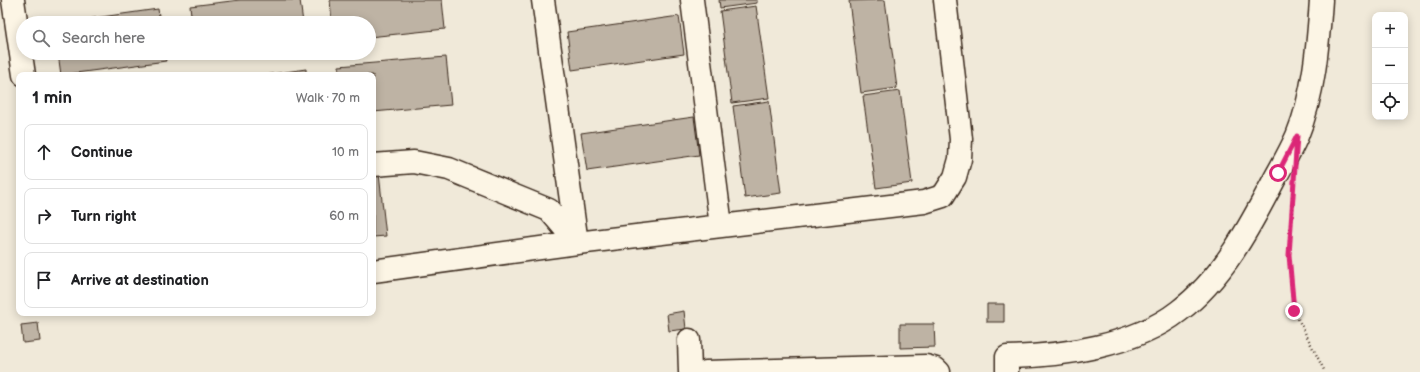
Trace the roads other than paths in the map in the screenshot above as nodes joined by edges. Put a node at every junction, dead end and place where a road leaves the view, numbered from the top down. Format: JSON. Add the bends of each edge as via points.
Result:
{"nodes":[{"id":1,"x":13,"y":0,"type":"edge"},
{"id":2,"x":543,"y":0,"type":"edge"},
{"id":3,"x":692,"y":0,"type":"edge"},
{"id":4,"x":945,"y":0,"type":"edge"},
{"id":5,"x":1321,"y":0,"type":"edge"},
{"id":6,"x":16,"y":20,"type":"edge"},
{"id":7,"x":22,"y":60,"type":"edge"},
{"id":8,"x":24,"y":72,"type":"edge"},
{"id":9,"x":376,"y":164,"type":"edge"},
{"id":10,"x":721,"y":226,"type":"junction"},
{"id":11,"x":577,"y":243,"type":"junction"},
{"id":12,"x":376,"y":271,"type":"edge"},
{"id":13,"x":689,"y":340,"type":"dead end"},
{"id":14,"x":690,"y":372,"type":"edge"},
{"id":15,"x":706,"y":372,"type":"edge"},
{"id":16,"x":939,"y":372,"type":"edge"},
{"id":17,"x":1007,"y":372,"type":"edge"}],
"edges":[{"from":1,"to":6,"type":"lane"},
{"from":2,"to":11,"type":"lane"},
{"from":3,"to":10,"type":"lane"},
{"from":4,"to":10,"type":"lane","via":[[961,139],[960,159],[955,177],[943,196],[924,202]]},
{"from":5,"to":17,"type":"lane","via":[[1319,33],[1308,98],[1297,136],[1249,227],[1214,278],[1180,311],[1150,328],[1105,345],[1039,356],[1007,357]]},
{"from":7,"to":8,"type":"lane"},
{"from":9,"to":11,"type":"lane","via":[[414,162],[449,169],[548,210]]},
{"from":10,"to":11,"type":"lane"},
{"from":11,"to":12,"type":"lane"},
{"from":13,"to":14,"type":"lane"},
{"from":15,"to":16,"type":"lane","via":[[926,366],[936,368]]}]}
